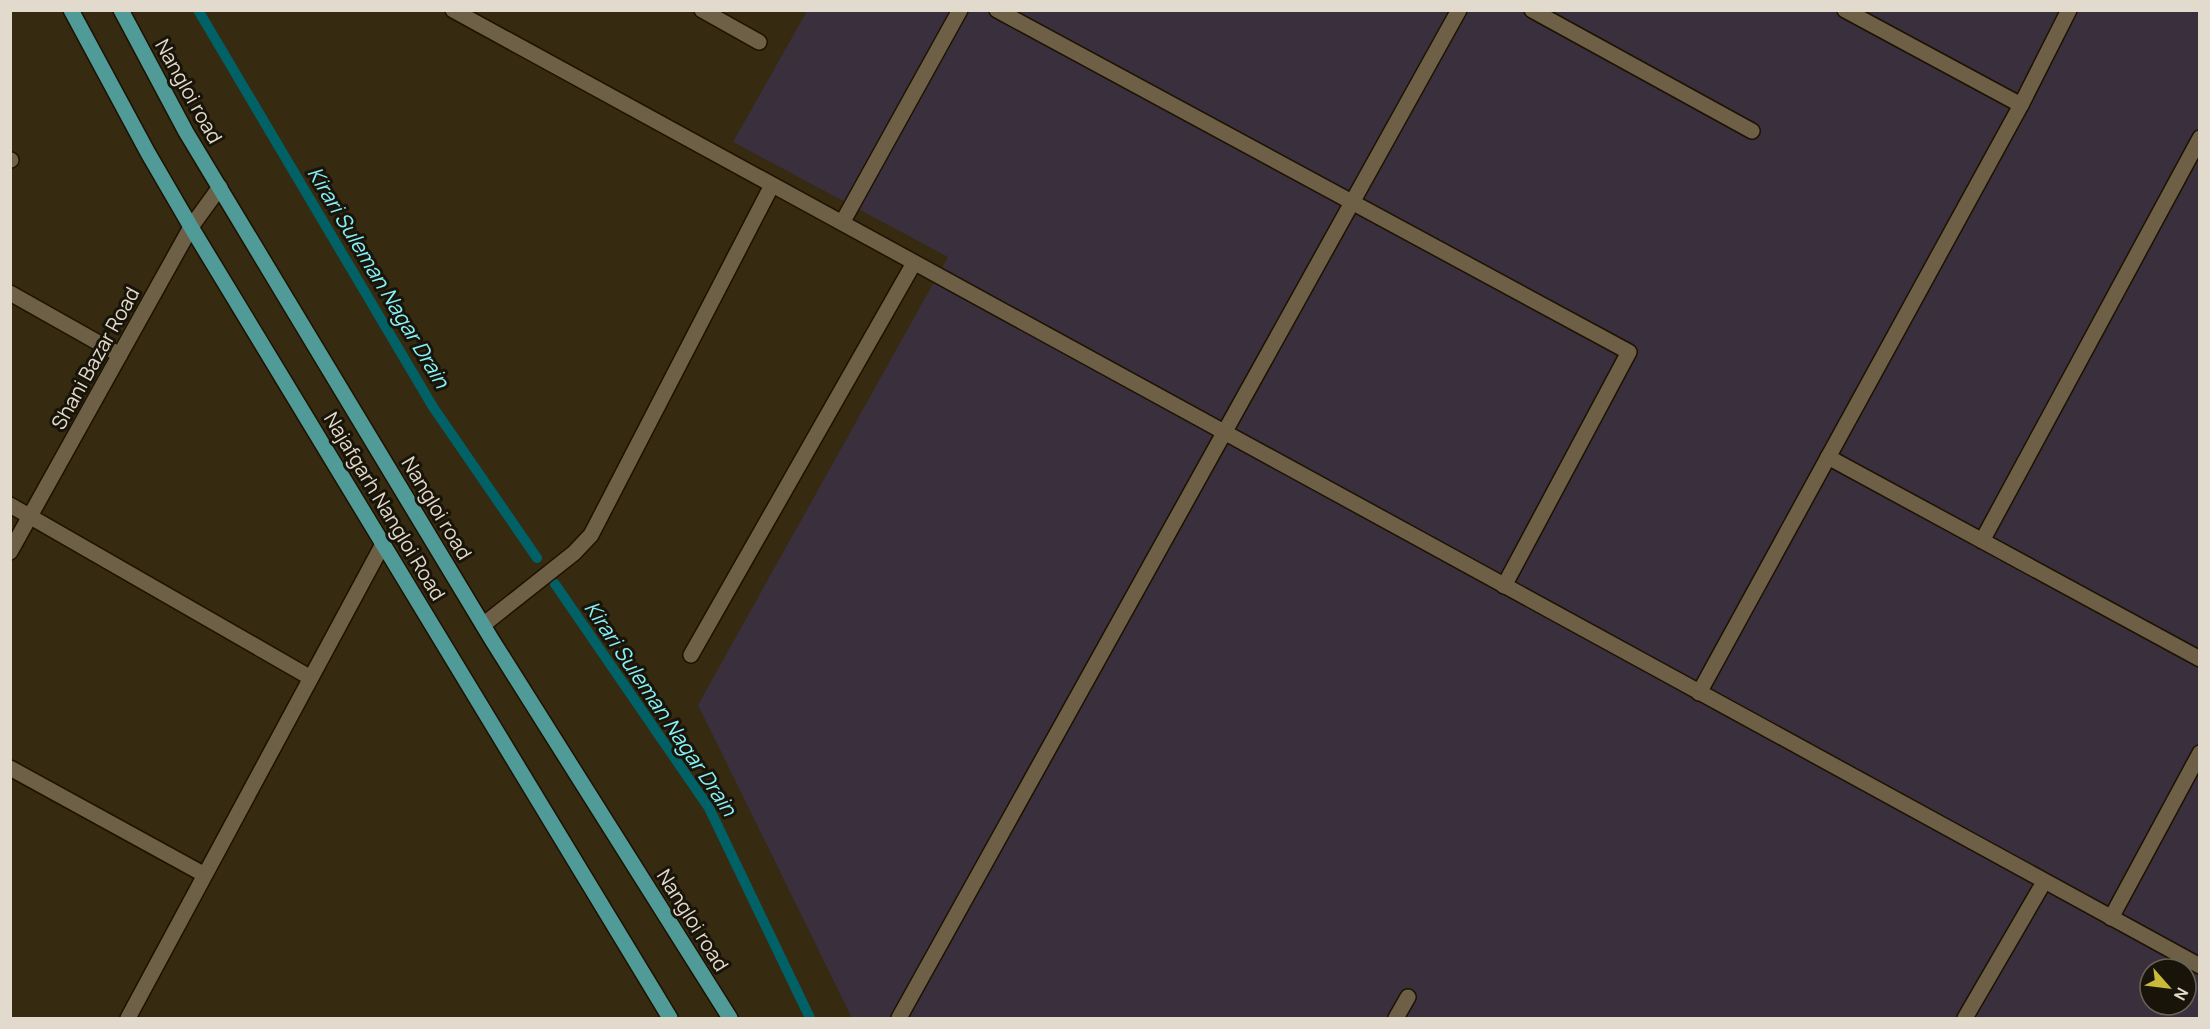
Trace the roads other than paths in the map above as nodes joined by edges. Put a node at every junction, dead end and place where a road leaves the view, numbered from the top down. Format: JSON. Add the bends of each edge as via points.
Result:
{"nodes":[{"id":1,"x":71,"y":10,"type":"edge"},
{"id":2,"x":121,"y":10,"type":"edge"},
{"id":3,"x":453,"y":10,"type":"edge"},
{"id":4,"x":702,"y":10,"type":"edge"},
{"id":5,"x":960,"y":10,"type":"edge"},
{"id":6,"x":997,"y":10,"type":"edge"},
{"id":7,"x":1459,"y":10,"type":"edge"},
{"id":8,"x":1532,"y":10,"type":"edge"},
{"id":9,"x":1845,"y":10,"type":"edge"},
{"id":10,"x":2069,"y":10,"type":"edge"},
{"id":11,"x":759,"y":42,"type":"dead end"},
{"id":12,"x":2021,"y":105,"type":"junction"},
{"id":13,"x":1752,"y":131,"type":"dead end"},
{"id":14,"x":2199,"y":138,"type":"edge"},
{"id":15,"x":772,"y":185,"type":"junction"},
{"id":16,"x":220,"y":187,"type":"junction"},
{"id":17,"x":1352,"y":203,"type":"junction"},
{"id":18,"x":842,"y":224,"type":"junction"},
{"id":19,"x":191,"y":227,"type":"junction"},
{"id":20,"x":914,"y":263,"type":"junction"},
{"id":21,"x":10,"y":293,"type":"edge"},
{"id":22,"x":120,"y":355,"type":"junction"},
{"id":23,"x":1225,"y":433,"type":"junction"},
{"id":24,"x":1828,"y":457,"type":"junction"},
{"id":25,"x":10,"y":505,"type":"edge"},
{"id":26,"x":30,"y":516,"type":"junction"},
{"id":27,"x":1982,"y":541,"type":"junction"},
{"id":28,"x":383,"y":544,"type":"junction"},
{"id":29,"x":10,"y":552,"type":"edge"},
{"id":30,"x":1504,"y":586,"type":"junction"},
{"id":31,"x":483,"y":625,"type":"junction"},
{"id":32,"x":691,"y":655,"type":"dead end"},
{"id":33,"x":2199,"y":658,"type":"edge"},
{"id":34,"x":311,"y":678,"type":"junction"},
{"id":35,"x":1700,"y":693,"type":"junction"},
{"id":36,"x":2199,"y":753,"type":"edge"},
{"id":37,"x":10,"y":768,"type":"edge"},
{"id":38,"x":205,"y":875,"type":"junction"},
{"id":39,"x":2044,"y":882,"type":"junction"},
{"id":40,"x":2111,"y":918,"type":"junction"},
{"id":41,"x":2199,"y":966,"type":"edge"},
{"id":42,"x":1408,"y":997,"type":"dead end"},
{"id":43,"x":128,"y":1018,"type":"edge"},
{"id":44,"x":670,"y":1018,"type":"edge"},
{"id":45,"x":730,"y":1018,"type":"edge"},
{"id":46,"x":899,"y":1018,"type":"edge"},
{"id":47,"x":1396,"y":1018,"type":"edge"},
{"id":48,"x":1965,"y":1018,"type":"edge"}],
"edges":[{"from":1,"to":19,"type":"main road","name":"Najafgarh Nangloi Road"},
{"from":2,"to":16,"type":"main road","name":"Nangloi road"},
{"from":3,"to":15,"type":"street"},
{"from":4,"to":11,"type":"street"},
{"from":5,"to":18,"type":"street"},
{"from":6,"to":17,"type":"street"},
{"from":7,"to":17,"type":"street"},
{"from":8,"to":13,"type":"street"},
{"from":9,"to":12,"type":"street"},
{"from":10,"to":12,"type":"street"},
{"from":12,"to":24,"type":"street"},
{"from":14,"to":27,"type":"street"},
{"from":15,"to":18,"type":"street"},
{"from":15,"to":31,"type":"street","via":[[591,535]]},
{"from":16,"to":19,"type":"street","name":"Shani Bazar Road"},
{"from":16,"to":31,"type":"main road","name":"Nangloi road"},
{"from":17,"to":23,"type":"street"},
{"from":17,"to":30,"type":"street","via":[[1629,352]]},
{"from":18,"to":20,"type":"street"},
{"from":19,"to":22,"type":"street","name":"Shani Bazar Road"},
{"from":19,"to":28,"type":"main road","name":"Najafgarh Nangloi Road"},
{"from":20,"to":23,"type":"street"},
{"from":20,"to":32,"type":"street"},
{"from":21,"to":22,"type":"street"},
{"from":22,"to":26,"type":"street","name":"Shani Bazar Road"},
{"from":23,"to":30,"type":"street"},
{"from":23,"to":46,"type":"street"},
{"from":24,"to":27,"type":"street"},
{"from":24,"to":35,"type":"street"},
{"from":25,"to":26,"type":"street"},
{"from":26,"to":29,"type":"street","name":"Shani Bazar Road"},
{"from":26,"to":34,"type":"street"},
{"from":27,"to":33,"type":"street"},
{"from":28,"to":34,"type":"street"},
{"from":28,"to":44,"type":"main road","name":"Najafgarh Nangloi Road"},
{"from":30,"to":35,"type":"street"},
{"from":31,"to":45,"type":"main road","name":"Nangloi road"},
{"from":34,"to":38,"type":"street"},
{"from":35,"to":39,"type":"street"},
{"from":36,"to":40,"type":"street"},
{"from":37,"to":38,"type":"street"},
{"from":38,"to":43,"type":"street"},
{"from":39,"to":40,"type":"street"},
{"from":39,"to":48,"type":"street"},
{"from":40,"to":41,"type":"street"},
{"from":42,"to":47,"type":"street"}]}
